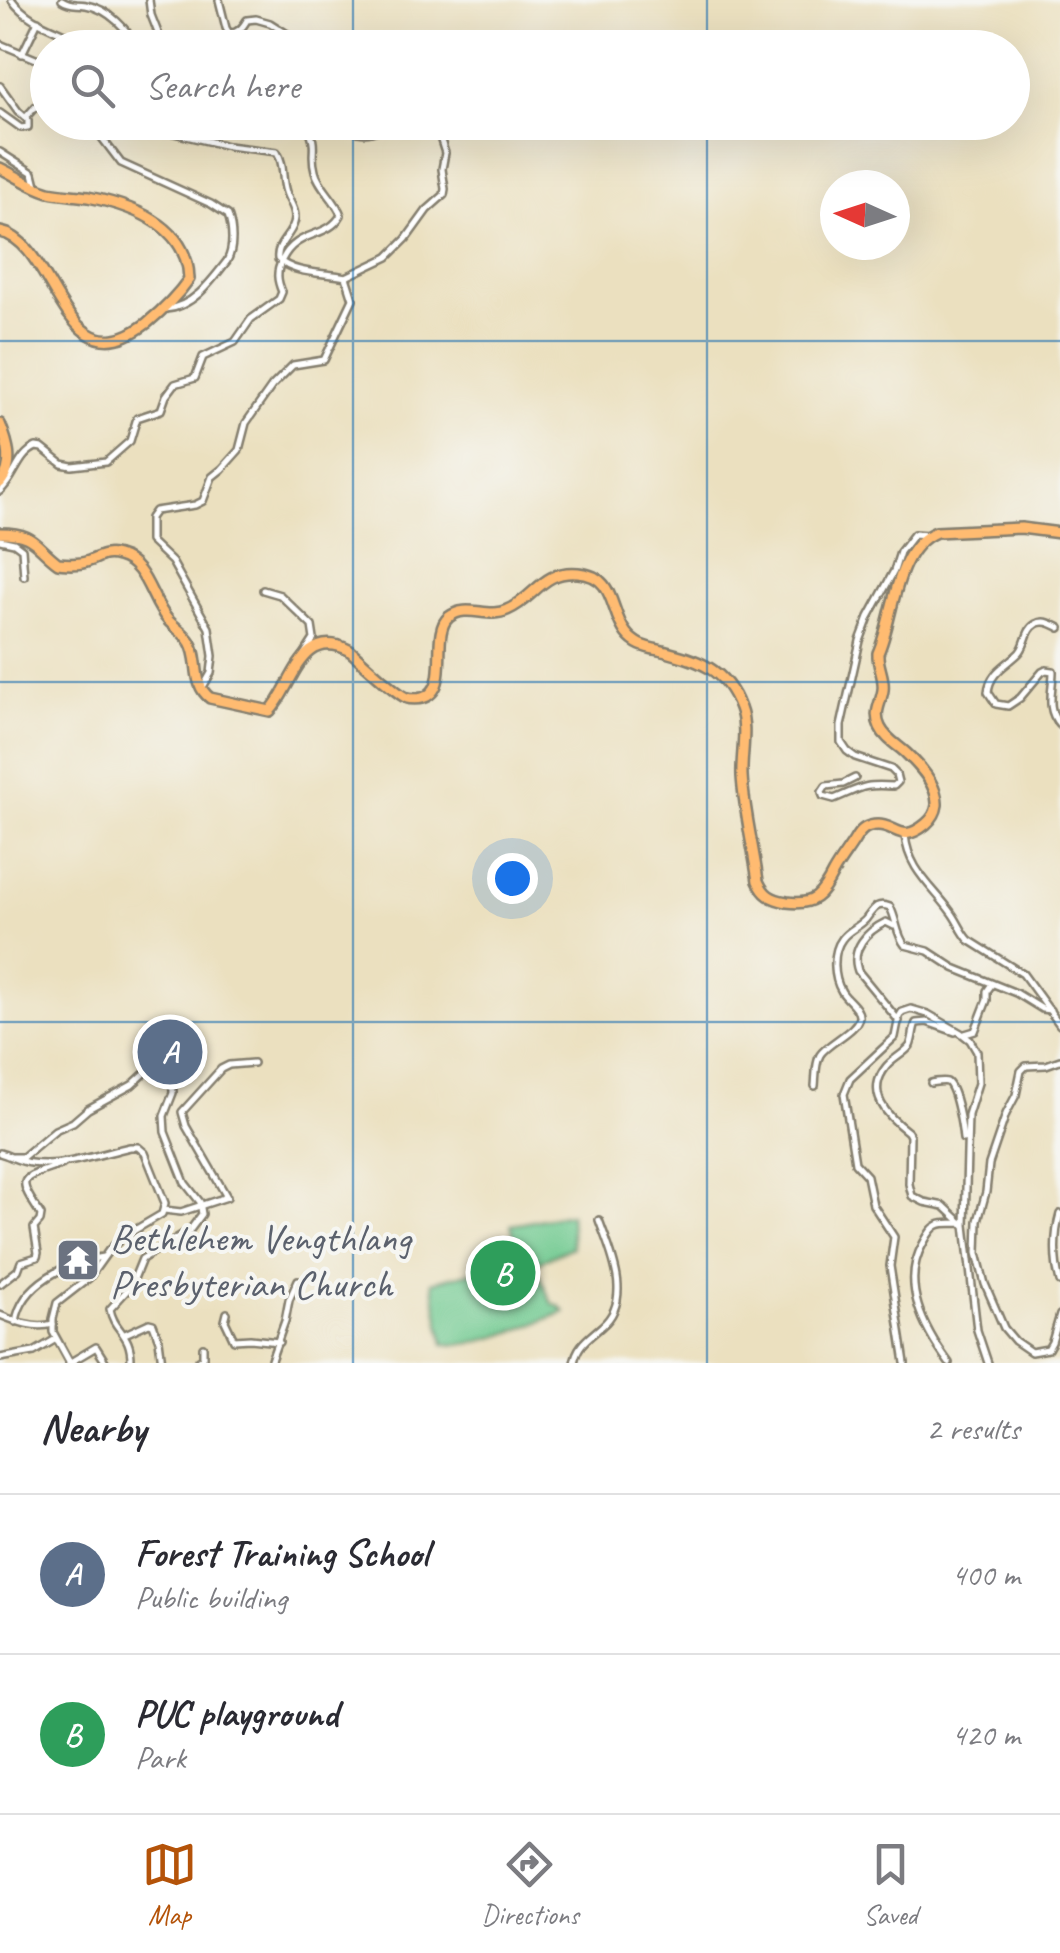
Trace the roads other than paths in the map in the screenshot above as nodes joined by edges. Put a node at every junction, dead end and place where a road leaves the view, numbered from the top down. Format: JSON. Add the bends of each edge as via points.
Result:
{"nodes":[{"id":1,"x":12,"y":0,"type":"edge"},
{"id":2,"x":62,"y":0,"type":"edge"},
{"id":3,"x":149,"y":0,"type":"edge"},
{"id":4,"x":219,"y":0,"type":"edge"},
{"id":5,"x":85,"y":2,"type":"edge"},
{"id":6,"x":38,"y":21,"type":"junction"},
{"id":7,"x":34,"y":30,"type":"edge"},
{"id":8,"x":55,"y":30,"type":"edge"},
{"id":9,"x":125,"y":30,"type":"edge"},
{"id":10,"x":157,"y":30,"type":"edge"},
{"id":11,"x":227,"y":30,"type":"edge"},
{"id":12,"x":239,"y":30,"type":"edge"},
{"id":13,"x":284,"y":30,"type":"edge"},
{"id":14,"x":30,"y":38,"type":"edge"},
{"id":15,"x":0,"y":44,"type":"edge"},
{"id":16,"x":22,"y":54,"type":"junction"},
{"id":17,"x":30,"y":57,"type":"edge"},
{"id":18,"x":0,"y":86,"type":"edge"},
{"id":19,"x":0,"y":112,"type":"edge"},
{"id":20,"x":30,"y":113,"type":"edge"},
{"id":21,"x":26,"y":117,"type":"junction"},
{"id":22,"x":104,"y":140,"type":"edge"},
{"id":23,"x":201,"y":140,"type":"edge"},
{"id":24,"x":314,"y":140,"type":"edge"},
{"id":25,"x":441,"y":140,"type":"edge"},
{"id":26,"x":0,"y":152,"type":"edge"},
{"id":27,"x":0,"y":168,"type":"edge"},
{"id":28,"x":35,"y":188,"type":"junction"},
{"id":29,"x":0,"y":232,"type":"edge"},
{"id":30,"x":281,"y":263,"type":"junction"},
{"id":31,"x":346,"y":277,"type":"junction"},
{"id":32,"x":164,"y":309,"type":"junction"},
{"id":33,"x":0,"y":424,"type":"edge"},
{"id":34,"x":0,"y":487,"type":"edge"},
{"id":35,"x":1060,"y":532,"type":"edge"},
{"id":36,"x":928,"y":535,"type":"junction"},
{"id":37,"x":0,"y":536,"type":"edge"},
{"id":38,"x":24,"y":576,"type":"dead end"},
{"id":39,"x":263,"y":590,"type":"dead end"},
{"id":40,"x":1060,"y":628,"type":"edge"},
{"id":41,"x":302,"y":659,"type":"junction"},
{"id":42,"x":201,"y":689,"type":"junction"},
{"id":43,"x":1060,"y":726,"type":"edge"},
{"id":44,"x":856,"y":778,"type":"dead end"},
{"id":45,"x":905,"y":835,"type":"junction"},
{"id":46,"x":896,"y":928,"type":"junction"},
{"id":47,"x":992,"y":984,"type":"junction"},
{"id":48,"x":1050,"y":1010,"type":"junction"},
{"id":49,"x":898,"y":1021,"type":"junction"},
{"id":50,"x":1060,"y":1025,"type":"edge"},
{"id":51,"x":963,"y":1034,"type":"junction"},
{"id":52,"x":1060,"y":1060,"type":"edge"},
{"id":53,"x":253,"y":1063,"type":"dead end"},
{"id":54,"x":931,"y":1082,"type":"dead end"},
{"id":55,"x":816,"y":1086,"type":"dead end"},
{"id":56,"x":0,"y":1153,"type":"edge"},
{"id":57,"x":14,"y":1158,"type":"junction"},
{"id":58,"x":70,"y":1162,"type":"junction"},
{"id":59,"x":966,"y":1162,"type":"junction"},
{"id":60,"x":202,"y":1206,"type":"junction"},
{"id":61,"x":164,"y":1210,"type":"junction"},
{"id":62,"x":1060,"y":1214,"type":"edge"},
{"id":63,"x":599,"y":1220,"type":"dead end"},
{"id":64,"x":964,"y":1224,"type":"junction"},
{"id":65,"x":103,"y":1257,"type":"junction"},
{"id":66,"x":298,"y":1280,"type":"dead end"},
{"id":67,"x":1060,"y":1282,"type":"edge"},
{"id":68,"x":0,"y":1284,"type":"edge"},
{"id":69,"x":227,"y":1314,"type":"dead end"},
{"id":70,"x":1060,"y":1315,"type":"edge"},
{"id":71,"x":0,"y":1316,"type":"edge"},
{"id":72,"x":16,"y":1322,"type":"junction"},
{"id":73,"x":53,"y":1324,"type":"junction"},
{"id":74,"x":124,"y":1334,"type":"junction"},
{"id":75,"x":56,"y":1339,"type":"junction"},
{"id":76,"x":279,"y":1342,"type":"junction"},
{"id":77,"x":203,"y":1347,"type":"dead end"},
{"id":78,"x":0,"y":1358,"type":"edge"},
{"id":79,"x":70,"y":1363,"type":"edge"},
{"id":80,"x":106,"y":1363,"type":"edge"},
{"id":81,"x":131,"y":1363,"type":"edge"},
{"id":82,"x":162,"y":1363,"type":"edge"},
{"id":83,"x":198,"y":1363,"type":"edge"},
{"id":84,"x":270,"y":1363,"type":"edge"},
{"id":85,"x":574,"y":1363,"type":"edge"},
{"id":86,"x":905,"y":1363,"type":"edge"},
{"id":87,"x":949,"y":1363,"type":"edge"},
{"id":88,"x":988,"y":1363,"type":"edge"}],
"edges":[{"from":1,"to":6,"type":"street"},
{"from":2,"to":5,"type":"street"},
{"from":3,"to":10,"type":"street"},
{"from":4,"to":11,"type":"street"},
{"from":5,"to":9,"type":"street"},
{"from":6,"to":7,"type":"street"},
{"from":6,"to":8,"type":"street"},
{"from":12,"to":13,"type":"street","via":[[256,19]]},
{"from":14,"to":16,"type":"street"},
{"from":15,"to":16,"type":"street"},
{"from":16,"to":17,"type":"street"},
{"from":18,"to":21,"type":"street"},
{"from":19,"to":21,"type":"street","via":[[24,129]]},
{"from":20,"to":21,"type":"street"},
{"from":22,"to":32,"type":"street","via":[[121,163],[228,215],[232,241],[226,261],[192,300]]},
{"from":23,"to":30,"type":"street","via":[[277,152],[295,216],[277,250]]},
{"from":24,"to":30,"type":"street","via":[[316,175],[341,215],[336,224],[294,243]]},
{"from":25,"to":31,"type":"street","via":[[444,195],[388,257]]},
{"from":26,"to":28,"type":"street","via":[[34,173]]},
{"from":27,"to":28,"type":"main road"},
{"from":28,"to":32,"type":"main road","via":[[113,204],[168,228],[184,250],[189,278]]},
{"from":29,"to":32,"type":"main road","via":[[22,245],[66,312],[97,338],[134,333]]},
{"from":30,"to":31,"type":"street"},
{"from":30,"to":34,"type":"street","via":[[279,299],[252,317],[235,342],[203,357],[195,378],[175,384],[161,410],[139,416],[130,441],[109,460],[72,466],[36,446]]},
{"from":31,"to":42,"type":"street","via":[[353,298],[324,360],[293,365],[272,386],[246,423],[239,450],[212,477],[202,501],[150,518],[150,541],[172,562],[209,628],[210,673]]},
{"from":33,"to":34,"type":"main road","via":[[9,458]]},
{"from":35,"to":36,"type":"main road"},
{"from":36,"to":44,"type":"street","via":[[914,534],[900,552],[869,617],[840,726],[847,752],[891,770],[898,782],[823,796],[826,786]]},
{"from":36,"to":45,"type":"main road","via":[[906,564],[877,662],[883,684],[878,722],[928,780],[937,803],[931,820]]},
{"from":37,"to":38,"type":"street","via":[[22,549]]},
{"from":37,"to":42,"type":"main road","via":[[34,540],[58,563],[108,554],[130,560],[164,616],[189,638]]},
{"from":39,"to":41,"type":"street","via":[[280,595],[315,630]]},
{"from":40,"to":43,"type":"street","via":[[1036,624],[991,678],[988,692],[996,704],[1008,706],[1042,672],[1052,671],[1050,706]]},
{"from":41,"to":42,"type":"main road","via":[[270,711],[210,698]]},
{"from":41,"to":45,"type":"main road","via":[[314,648],[341,646],[396,692],[420,700],[435,687],[440,634],[450,616],[504,612],[554,574],[587,575],[605,584],[634,642],[704,663],[733,693],[742,711],[742,776],[758,881],[771,898],[798,902],[820,896],[868,827]]},
{"from":45,"to":48,"type":"street","via":[[917,872],[968,940],[1023,974]]},
{"from":46,"to":47,"type":"street","via":[[904,944]]},
{"from":46,"to":49,"type":"street","via":[[886,922],[876,927],[858,946],[854,962]]},
{"from":46,"to":55,"type":"street","via":[[890,907],[876,906],[840,941],[836,980],[859,1017],[822,1053]]},
{"from":47,"to":48,"type":"street"},
{"from":47,"to":51,"type":"street","via":[[975,1031]]},
{"from":48,"to":50,"type":"street"},
{"from":49,"to":51,"type":"street","via":[[906,1010],[917,1010]]},
{"from":49,"to":86,"type":"street","via":[[895,1037],[850,1079],[844,1094],[856,1162],[894,1237],[890,1266]]},
{"from":51,"to":59,"type":"street","via":[[979,1066]]},
{"from":51,"to":64,"type":"street","via":[[916,1023],[911,1044],[886,1066],[878,1094],[910,1136],[912,1196],[944,1206]]},
{"from":52,"to":70,"type":"street","via":[[1021,1071],[989,1164],[976,1253],[1004,1328],[1024,1349],[1048,1349]]},
{"from":53,"to":60,"type":"street","via":[[221,1068],[182,1112],[227,1196]]},
{"from":54,"to":59,"type":"street","via":[[950,1086]]},
{"from":56,"to":57,"type":"street"},
{"from":57,"to":58,"type":"street"},
{"from":57,"to":60,"type":"street","via":[[163,1061],[174,1077],[165,1132]]},
{"from":58,"to":61,"type":"street","via":[[138,1148]]},
{"from":58,"to":68,"type":"street","via":[[26,1180],[41,1215],[34,1228],[38,1253]]},
{"from":59,"to":64,"type":"street"},
{"from":60,"to":61,"type":"street"},
{"from":60,"to":74,"type":"street","via":[[190,1230],[142,1259],[131,1286],[110,1309]]},
{"from":61,"to":65,"type":"street"},
{"from":62,"to":67,"type":"street"},
{"from":63,"to":85,"type":"street","via":[[618,1281],[617,1303],[579,1346]]},
{"from":64,"to":87,"type":"street","via":[[932,1230],[912,1277],[930,1334]]},
{"from":64,"to":88,"type":"street","via":[[977,1330]]},
{"from":65,"to":72,"type":"street","via":[[76,1263],[36,1286]]},
{"from":65,"to":73,"type":"street","via":[[58,1304]]},
{"from":66,"to":76,"type":"street"},
{"from":69,"to":76,"type":"street","via":[[234,1340]]},
{"from":71,"to":72,"type":"street"},
{"from":72,"to":73,"type":"street"},
{"from":73,"to":75,"type":"street"},
{"from":74,"to":81,"type":"street"},
{"from":74,"to":82,"type":"street","via":[[153,1324]]},
{"from":75,"to":78,"type":"street","via":[[34,1352]]},
{"from":75,"to":79,"type":"street"},
{"from":76,"to":84,"type":"street"},
{"from":77,"to":83,"type":"street"},
{"from":79,"to":80,"type":"street","via":[[96,1347]]}]}
